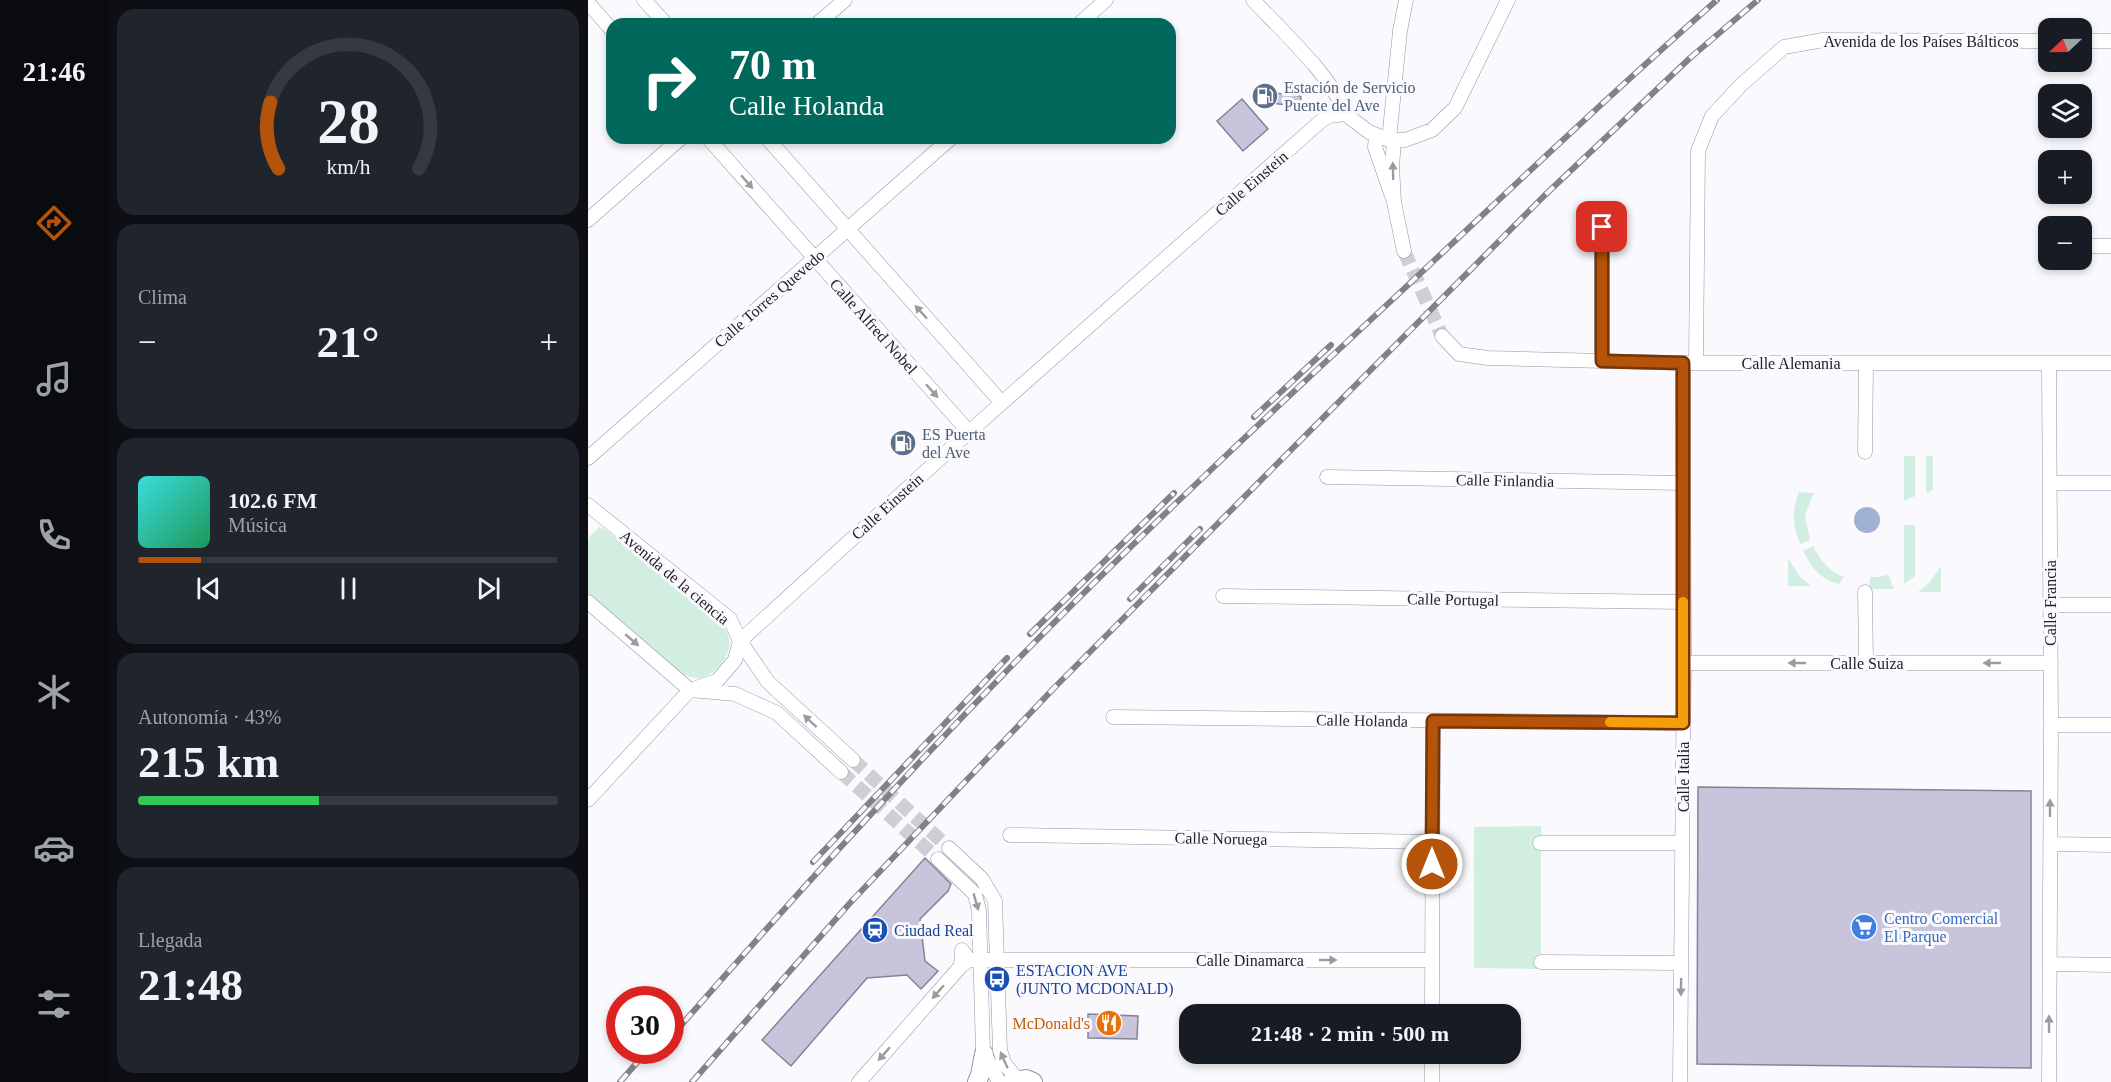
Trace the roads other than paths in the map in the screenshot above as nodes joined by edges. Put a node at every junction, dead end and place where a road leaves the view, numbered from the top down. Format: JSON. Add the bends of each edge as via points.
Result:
{"nodes":[{"id":1,"x":644,"y":0,"type":"edge"},
{"id":2,"x":844,"y":0,"type":"edge"},
{"id":3,"x":1106,"y":0,"type":"edge"},
{"id":4,"x":1253,"y":0,"type":"edge"},
{"id":5,"x":1406,"y":0,"type":"edge"},
{"id":6,"x":1508,"y":0,"type":"edge"},
{"id":7,"x":588,"y":3,"type":"edge"},
{"id":8,"x":660,"y":18,"type":"edge"},
{"id":9,"x":824,"y":18,"type":"edge"},
{"id":10,"x":1086,"y":18,"type":"edge"},
{"id":11,"x":606,"y":23,"type":"edge"},
{"id":12,"x":2038,"y":41,"type":"edge"},
{"id":13,"x":2092,"y":41,"type":"edge"},
{"id":14,"x":2111,"y":41,"type":"edge"},
{"id":15,"x":1345,"y":114,"type":"junction"},
{"id":16,"x":1386,"y":139,"type":"junction"},
{"id":17,"x":674,"y":144,"type":"edge"},
{"id":18,"x":713,"y":144,"type":"edge"},
{"id":19,"x":772,"y":144,"type":"edge"},
{"id":20,"x":944,"y":144,"type":"edge"},
{"id":21,"x":588,"y":220,"type":"edge"},
{"id":22,"x":1602,"y":227,"type":"dead end"},
{"id":23,"x":848,"y":230,"type":"junction"},
{"id":24,"x":2092,"y":246,"type":"edge"},
{"id":25,"x":2111,"y":246,"type":"edge"},
{"id":26,"x":1404,"y":251,"type":"tunnel mouth"},
{"id":27,"x":814,"y":259,"type":"junction"},
{"id":28,"x":1442,"y":336,"type":"tunnel mouth"},
{"id":29,"x":1602,"y":361,"type":"junction"},
{"id":30,"x":1690,"y":363,"type":"junction"},
{"id":31,"x":1866,"y":363,"type":"junction"},
{"id":32,"x":2049,"y":363,"type":"junction"},
{"id":33,"x":2111,"y":363,"type":"edge"},
{"id":34,"x":1002,"y":403,"type":"junction"},
{"id":35,"x":969,"y":432,"type":"junction"},
{"id":36,"x":1865,"y":452,"type":"dead end"},
{"id":37,"x":588,"y":459,"type":"edge"},
{"id":38,"x":1327,"y":477,"type":"dead end"},
{"id":39,"x":1683,"y":483,"type":"junction"},
{"id":40,"x":2050,"y":483,"type":"junction"},
{"id":41,"x":2111,"y":483,"type":"edge"},
{"id":42,"x":588,"y":504,"type":"edge"},
{"id":43,"x":1866,"y":592,"type":"dead end"},
{"id":44,"x":1223,"y":596,"type":"dead end"},
{"id":45,"x":588,"y":602,"type":"edge"},
{"id":46,"x":1683,"y":602,"type":"junction"},
{"id":47,"x":2050,"y":605,"type":"junction"},
{"id":48,"x":2111,"y":605,"type":"edge"},
{"id":49,"x":740,"y":641,"type":"junction"},
{"id":50,"x":1684,"y":663,"type":"junction"},
{"id":51,"x":1866,"y":663,"type":"junction"},
{"id":52,"x":2050,"y":663,"type":"junction"},
{"id":53,"x":690,"y":690,"type":"junction"},
{"id":54,"x":1113,"y":717,"type":"dead end"},
{"id":55,"x":1433,"y":721,"type":"junction"},
{"id":56,"x":1683,"y":723,"type":"junction"},
{"id":57,"x":2051,"y":725,"type":"junction"},
{"id":58,"x":2111,"y":725,"type":"edge"},
{"id":59,"x":853,"y":760,"type":"tunnel mouth"},
{"id":60,"x":841,"y":772,"type":"tunnel mouth"},
{"id":61,"x":588,"y":800,"type":"edge"},
{"id":62,"x":1010,"y":835,"type":"dead end"},
{"id":63,"x":1432,"y":842,"type":"junction"},
{"id":64,"x":1540,"y":843,"type":"dead end"},
{"id":65,"x":1682,"y":843,"type":"junction"},
{"id":66,"x":2050,"y":844,"type":"junction"},
{"id":67,"x":2111,"y":845,"type":"edge"},
{"id":68,"x":949,"y":848,"type":"tunnel mouth"},
{"id":69,"x":938,"y":860,"type":"tunnel mouth"},
{"id":70,"x":996,"y":959,"type":"junction"},
{"id":71,"x":1432,"y":960,"type":"junction"},
{"id":72,"x":970,"y":962,"type":"junction"},
{"id":73,"x":1541,"y":962,"type":"dead end"},
{"id":74,"x":1681,"y":963,"type":"junction"},
{"id":75,"x":2050,"y":964,"type":"junction"},
{"id":76,"x":2111,"y":965,"type":"edge"},
{"id":77,"x":1432,"y":1004,"type":"edge"},
{"id":78,"x":984,"y":1054,"type":"junction"},
{"id":79,"x":1432,"y":1064,"type":"edge"},
{"id":80,"x":1015,"y":1081,"type":"edge"},
{"id":81,"x":859,"y":1082,"type":"edge"},
{"id":82,"x":977,"y":1082,"type":"edge"},
{"id":83,"x":1432,"y":1082,"type":"edge"},
{"id":84,"x":1680,"y":1082,"type":"edge"},
{"id":85,"x":2049,"y":1082,"type":"edge"}],
"edges":[{"from":1,"to":8,"type":"street"},
{"from":2,"to":9,"type":"street"},
{"from":3,"to":10,"type":"street"},
{"from":4,"to":15,"type":"street","via":[[1314,66],[1338,96]]},
{"from":5,"to":16,"type":"street"},
{"from":6,"to":16,"type":"street","via":[[1455,108],[1432,130],[1405,140]]},
{"from":7,"to":11,"type":"street"},
{"from":12,"to":30,"type":"street","name":"Avenida de los Países Bálticos","via":[[1823,40],[1784,47],[1750,78],[1712,116],[1698,151]]},
{"from":13,"to":14,"type":"street"},
{"from":15,"to":16,"type":"street"},
{"from":15,"to":34,"type":"street","name":"Calle Einstein","via":[[1329,116],[1321,122]]},
{"from":16,"to":26,"type":"street","via":[[1375,147],[1394,202]]},
{"from":17,"to":21,"type":"street"},
{"from":18,"to":27,"type":"street","name":"Calle Alfred Nobel","one_way":true},
{"from":19,"to":23,"type":"street"},
{"from":20,"to":23,"type":"street","name":"Calle Torres Quevedo"},
{"from":22,"to":29,"type":"street"},
{"from":23,"to":27,"type":"street","name":"Calle Torres Quevedo"},
{"from":34,"to":23,"type":"street","one_way":true},
{"from":24,"to":25,"type":"street"},
{"from":27,"to":35,"type":"street","name":"Calle Alfred Nobel","one_way":true},
{"from":27,"to":37,"type":"street","name":"Calle Torres Quevedo"},
{"from":28,"to":29,"type":"street","name":"Calle Alemania","via":[[1460,354],[1471,357]]},
{"from":29,"to":30,"type":"street","name":"Calle Alemania"},
{"from":30,"to":31,"type":"street","name":"Calle Alemania"},
{"from":30,"to":39,"type":"street","name":"Calle Italia"},
{"from":31,"to":32,"type":"street","name":"Calle Alemania"},
{"from":31,"to":36,"type":"street"},
{"from":32,"to":33,"type":"street","name":"Calle Alemania"},
{"from":32,"to":40,"type":"street","name":"Calle Francia"},
{"from":34,"to":35,"type":"street","name":"Calle Einstein"},
{"from":35,"to":49,"type":"street","name":"Calle Einstein"},
{"from":38,"to":39,"type":"street","name":"Calle Finlandia"},
{"from":39,"to":46,"type":"street","name":"Calle Italia"},
{"from":40,"to":41,"type":"street"},
{"from":40,"to":47,"type":"street","name":"Calle Francia"},
{"from":42,"to":49,"type":"street","name":"Avenida de la ciencia","via":[[730,619]]},
{"from":43,"to":51,"type":"street"},
{"from":44,"to":46,"type":"street","name":"Calle Portugal"},
{"from":45,"to":53,"type":"street","one_way":true},
{"from":46,"to":50,"type":"street","name":"Calle Italia"},
{"from":47,"to":48,"type":"street"},
{"from":47,"to":52,"type":"street","name":"Calle Francia"},
{"from":49,"to":53,"type":"street","name":"Calle Einstein","via":[[735,660],[717,681]]},
{"from":59,"to":49,"type":"street","name":"Avenida de la ciencia","one_way":true,"via":[[768,682]]},
{"from":51,"to":50,"type":"street","name":"Calle Suiza","one_way":true},
{"from":50,"to":56,"type":"street","name":"Calle Italia"},
{"from":52,"to":51,"type":"street","name":"Calle Suiza","one_way":true},
{"from":52,"to":57,"type":"street","name":"Calle Francia"},
{"from":53,"to":60,"type":"street","via":[[735,694],[777,713]]},
{"from":53,"to":61,"type":"street","name":"Calle Einstein"},
{"from":54,"to":55,"type":"street","name":"Calle Holanda"},
{"from":55,"to":56,"type":"street","name":"Calle Holanda"},
{"from":55,"to":63,"type":"street"},
{"from":56,"to":65,"type":"street","name":"Calle Italia"},
{"from":57,"to":58,"type":"street"},
{"from":66,"to":57,"type":"street","name":"Calle Francia","one_way":true},
{"from":62,"to":63,"type":"street","name":"Calle Noruega"},
{"from":63,"to":71,"type":"street"},
{"from":64,"to":65,"type":"street"},
{"from":65,"to":74,"type":"street","name":"Calle Italia"},
{"from":66,"to":67,"type":"street"},
{"from":66,"to":75,"type":"street","name":"Calle Francia"},
{"from":68,"to":70,"type":"street","via":[[982,879],[995,901]]},
{"from":69,"to":72,"type":"street","one_way":true,"via":[[975,894],[979,911]]},
{"from":70,"to":71,"type":"street","name":"Calle Dinamarca","one_way":true},
{"from":70,"to":72,"type":"street","name":"Calle Dinamarca"},
{"from":80,"to":70,"type":"street","one_way":true,"via":[[1000,1050]]},
{"from":71,"to":77,"type":"street"},
{"from":72,"to":78,"type":"street"},
{"from":72,"to":81,"type":"street","one_way":true},
{"from":73,"to":74,"type":"street"},
{"from":74,"to":84,"type":"street","name":"Calle Italia","one_way":true},
{"from":75,"to":76,"type":"street"},
{"from":85,"to":75,"type":"street","name":"Calle Francia","one_way":true},
{"from":78,"to":80,"type":"street"},
{"from":78,"to":82,"type":"main road"},
{"from":79,"to":83,"type":"street"}]}
